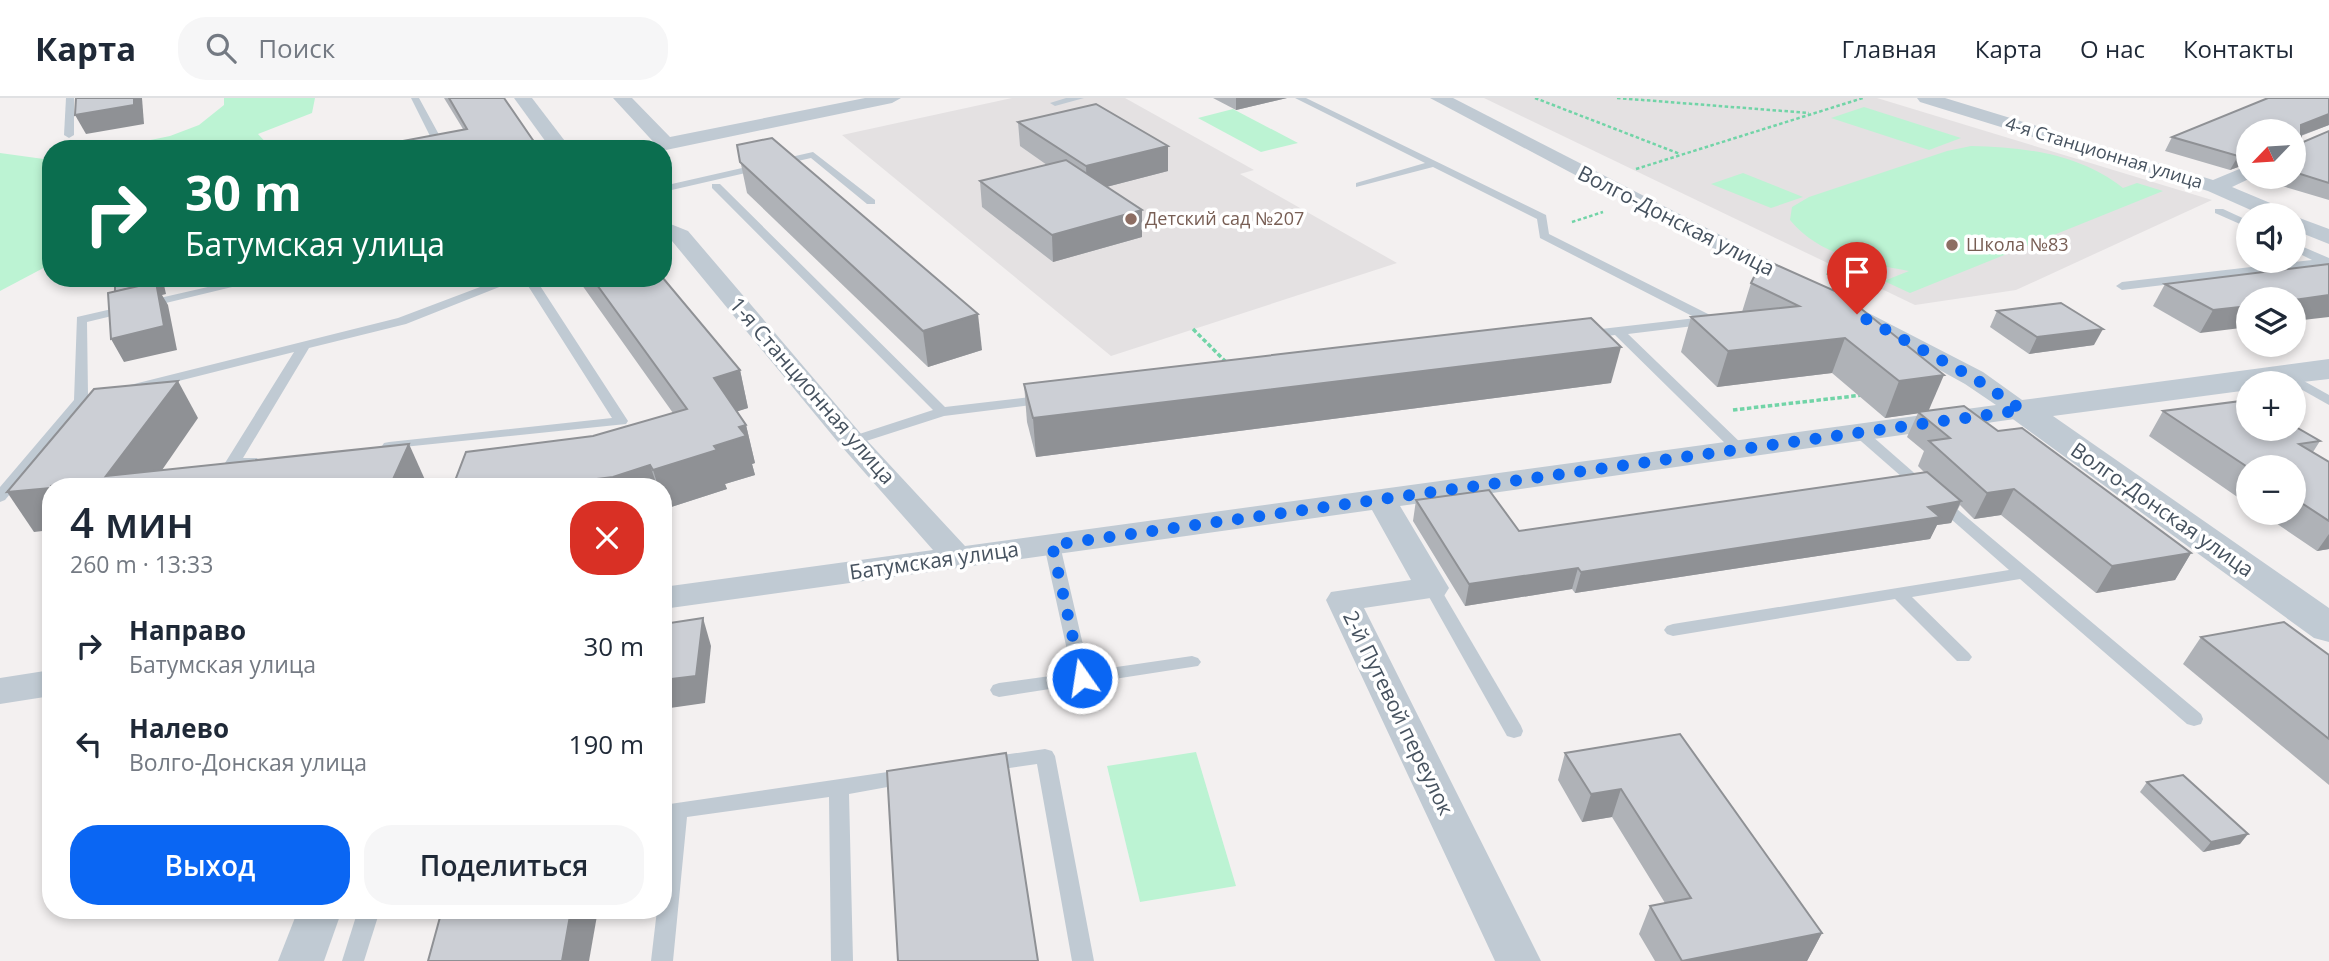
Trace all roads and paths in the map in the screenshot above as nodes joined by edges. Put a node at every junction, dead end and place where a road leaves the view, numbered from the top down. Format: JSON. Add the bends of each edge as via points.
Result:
{"nodes":[{"id":1,"x":70,"y":98,"type":"edge"},
{"id":2,"x":415,"y":98,"type":"edge"},
{"id":3,"x":523,"y":98,"type":"edge"},
{"id":4,"x":622,"y":98,"type":"edge"},
{"id":5,"x":892,"y":98,"type":"edge"},
{"id":6,"x":1080,"y":98,"type":"edge"},
{"id":7,"x":1299,"y":98,"type":"edge"},
{"id":8,"x":1439,"y":98,"type":"edge"},
{"id":9,"x":1537,"y":98,"type":"edge"},
{"id":10,"x":1618,"y":98,"type":"edge"},
{"id":11,"x":1848,"y":98,"type":"edge"},
{"id":12,"x":1863,"y":98,"type":"edge"},
{"id":13,"x":1926,"y":98,"type":"edge"},
{"id":14,"x":1856,"y":100,"type":"junction"},
{"id":15,"x":1055,"y":103,"type":"dead end"},
{"id":16,"x":1813,"y":113,"type":"junction"},
{"id":17,"x":69,"y":135,"type":"dead end"},
{"id":18,"x":437,"y":140,"type":"edge"},
{"id":19,"x":554,"y":140,"type":"edge"},
{"id":20,"x":662,"y":140,"type":"edge"},
{"id":21,"x":672,"y":143,"type":"edge"},
{"id":22,"x":1681,"y":155,"type":"junction"},
{"id":23,"x":1434,"y":164,"type":"junction"},
{"id":24,"x":2236,"y":177,"type":"edge"},
{"id":25,"x":1598,"y":180,"type":"junction"},
{"id":26,"x":1360,"y":185,"type":"dead end"},
{"id":27,"x":716,"y":186,"type":"dead end"},
{"id":28,"x":672,"y":187,"type":"edge"},
{"id":29,"x":2215,"y":187,"type":"junction"},
{"id":30,"x":871,"y":202,"type":"dead end"},
{"id":31,"x":2251,"y":203,"type":"edge"},
{"id":32,"x":2220,"y":211,"type":"dead end"},
{"id":33,"x":2236,"y":219,"type":"edge"},
{"id":34,"x":2306,"y":227,"type":"edge"},
{"id":35,"x":2329,"y":237,"type":"edge"},
{"id":36,"x":672,"y":238,"type":"edge"},
{"id":37,"x":2306,"y":251,"type":"edge"},
{"id":38,"x":2327,"y":261,"type":"edge"},
{"id":39,"x":2122,"y":286,"type":"dead end"},
{"id":40,"x":225,"y":287,"type":"edge"},
{"id":41,"x":492,"y":287,"type":"edge"},
{"id":42,"x":535,"y":287,"type":"edge"},
{"id":43,"x":1193,"y":329,"type":"dead end"},
{"id":44,"x":1618,"y":331,"type":"junction"},
{"id":45,"x":1564,"y":337,"type":"edge"},
{"id":46,"x":304,"y":346,"type":"junction"},
{"id":47,"x":1230,"y":367,"type":"edge"},
{"id":48,"x":2329,"y":369,"type":"edge"},
{"id":49,"x":2306,"y":372,"type":"edge"},
{"id":50,"x":2236,"y":382,"type":"edge"},
{"id":51,"x":2306,"y":387,"type":"edge"},
{"id":52,"x":1867,"y":394,"type":"edge"},
{"id":53,"x":1064,"y":397,"type":"edge"},
{"id":54,"x":81,"y":401,"type":"junction"},
{"id":55,"x":2329,"y":401,"type":"edge"},
{"id":56,"x":2022,"y":410,"type":"junction"},
{"id":57,"x":942,"y":412,"type":"junction"},
{"id":58,"x":1702,"y":413,"type":"junction"},
{"id":59,"x":1859,"y":432,"type":"junction"},
{"id":60,"x":852,"y":441,"type":"junction"},
{"id":61,"x":369,"y":448,"type":"edge"},
{"id":62,"x":1739,"y":449,"type":"junction"},
{"id":63,"x":273,"y":459,"type":"edge"},
{"id":64,"x":0,"y":497,"type":"edge"},
{"id":65,"x":1381,"y":499,"type":"junction"},
{"id":66,"x":1052,"y":545,"type":"junction"},
{"id":67,"x":958,"y":558,"type":"junction"},
{"id":68,"x":2023,"y":573,"type":"junction"},
{"id":69,"x":1432,"y":587,"type":"junction"},
{"id":70,"x":1898,"y":593,"type":"junction"},
{"id":71,"x":672,"y":597,"type":"edge"},
{"id":72,"x":2329,"y":628,"type":"edge"},
{"id":73,"x":1673,"y":630,"type":"dead end"},
{"id":74,"x":1963,"y":657,"type":"dead end"},
{"id":75,"x":1192,"y":662,"type":"dead end"},
{"id":76,"x":1082,"y":678,"type":"junction"},
{"id":77,"x":42,"y":685,"type":"edge"},
{"id":78,"x":999,"y":690,"type":"dead end"},
{"id":79,"x":0,"y":691,"type":"edge"},
{"id":80,"x":2194,"y":719,"type":"dead end"},
{"id":81,"x":1514,"y":731,"type":"dead end"},
{"id":82,"x":962,"y":769,"type":"edge"},
{"id":83,"x":921,"y":775,"type":"edge"},
{"id":84,"x":839,"y":788,"type":"junction"},
{"id":85,"x":672,"y":812,"type":"edge"},
{"id":86,"x":317,"y":919,"type":"edge"},
{"id":87,"x":366,"y":919,"type":"edge"},
{"id":88,"x":664,"y":919,"type":"edge"},
{"id":89,"x":301,"y":961,"type":"edge"},
{"id":90,"x":353,"y":961,"type":"edge"},
{"id":91,"x":662,"y":961,"type":"edge"},
{"id":92,"x":842,"y":961,"type":"edge"},
{"id":93,"x":1083,"y":961,"type":"edge"},
{"id":94,"x":1518,"y":961,"type":"edge"}],
"edges":[{"from":1,"to":17,"type":"lane"},
{"from":2,"to":18,"type":"lane"},
{"from":3,"to":19,"type":"street"},
{"from":4,"to":20,"type":"street"},
{"from":5,"to":21,"type":"street"},
{"from":6,"to":15,"type":"lane"},
{"from":7,"to":23,"type":"lane"},
{"from":8,"to":25,"type":"street","name":"Волго-Донская улица"},
{"from":9,"to":22,"type":"path"},
{"from":10,"to":16,"type":"path"},
{"from":11,"to":14,"type":"path"},
{"from":12,"to":14,"type":"path"},
{"from":13,"to":29,"type":"street","name":"4-я Станционная улица"},
{"from":14,"to":16,"type":"path"},
{"from":16,"to":22,"type":"path"},
{"from":22,"to":25,"type":"path"},
{"from":23,"to":26,"type":"lane"},
{"from":23,"to":44,"type":"lane","via":[[1542,217],[1545,236],[1710,320]]},
{"from":24,"to":29,"type":"street"},
{"from":25,"to":56,"type":"street","name":"Волго-Донская улица","via":[[1974,378]]},
{"from":27,"to":57,"type":"lane"},
{"from":28,"to":30,"type":"lane","via":[[813,155]]},
{"from":29,"to":31,"type":"street","name":"4-я Станционная улица"},
{"from":32,"to":33,"type":"lane"},
{"from":34,"to":35,"type":"street"},
{"from":36,"to":60,"type":"street","name":"1-я Станционная улица"},
{"from":37,"to":38,"type":"lane"},
{"from":38,"to":39,"type":"lane"},
{"from":40,"to":54,"type":"lane","via":[[81,320]]},
{"from":41,"to":46,"type":"lane","via":[[402,321]]},
{"from":42,"to":61,"type":"lane","via":[[621,421],[489,442]]},
{"from":43,"to":47,"type":"path"},
{"from":44,"to":45,"type":"lane"},
{"from":44,"to":58,"type":"lane"},
{"from":46,"to":54,"type":"lane"},
{"from":46,"to":63,"type":"lane","via":[[232,463]]},
{"from":48,"to":49,"type":"street","name":"Батумская улица"},
{"from":50,"to":56,"type":"street","name":"Батумская улица"},
{"from":51,"to":55,"type":"lane"},
{"from":52,"to":58,"type":"path"},
{"from":53,"to":57,"type":"lane"},
{"from":54,"to":64,"type":"lane"},
{"from":56,"to":59,"type":"street","name":"Батумская улица"},
{"from":56,"to":72,"type":"street","name":"Волго-Донская улица"},
{"from":57,"to":60,"type":"lane"},
{"from":58,"to":62,"type":"lane"},
{"from":59,"to":62,"type":"street","name":"Батумская улица"},
{"from":59,"to":68,"type":"lane"},
{"from":60,"to":67,"type":"street","name":"1-я Станционная улица"},
{"from":62,"to":65,"type":"street","name":"Батумская улица"},
{"from":65,"to":66,"type":"street","name":"Батумская улица"},
{"from":65,"to":69,"type":"street"},
{"from":66,"to":67,"type":"street","name":"Батумская улица"},
{"from":66,"to":76,"type":"lane"},
{"from":67,"to":71,"type":"street","name":"Батумская улица"},
{"from":68,"to":70,"type":"lane"},
{"from":68,"to":80,"type":"lane"},
{"from":69,"to":81,"type":"lane"},
{"from":69,"to":94,"type":"street","name":"2-й Путевой переулок","via":[[1343,600]]},
{"from":70,"to":73,"type":"lane"},
{"from":70,"to":74,"type":"lane"},
{"from":75,"to":76,"type":"lane"},
{"from":76,"to":78,"type":"lane"},
{"from":77,"to":79,"type":"street"},
{"from":82,"to":93,"type":"lane","via":[[1045,756]]},
{"from":83,"to":84,"type":"lane"},
{"from":84,"to":85,"type":"lane"},
{"from":84,"to":92,"type":"lane"},
{"from":86,"to":89,"type":"street"},
{"from":87,"to":90,"type":"lane"},
{"from":88,"to":91,"type":"lane"}]}
